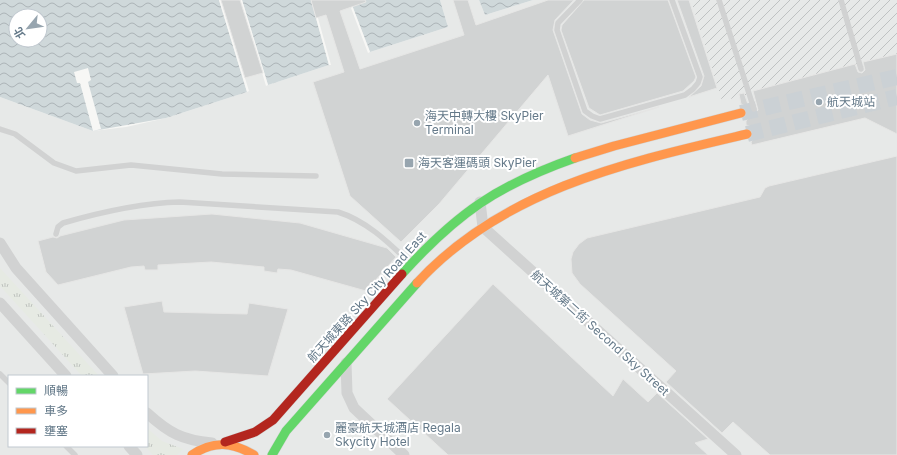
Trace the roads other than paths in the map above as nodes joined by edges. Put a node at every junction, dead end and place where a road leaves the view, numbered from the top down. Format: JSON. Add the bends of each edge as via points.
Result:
{"nodes":[{"id":1,"x":580,"y":0,"type":"edge"},
{"id":2,"x":672,"y":0,"type":"edge"},
{"id":3,"x":720,"y":0,"type":"edge"},
{"id":4,"x":841,"y":0,"type":"edge"},
{"id":5,"x":861,"y":69,"type":"dead end"},
{"id":6,"x":754,"y":110,"type":"dead end"},
{"id":7,"x":741,"y":113,"type":"tunnel mouth"},
{"id":8,"x":0,"y":130,"type":"edge"},
{"id":9,"x":747,"y":134,"type":"tunnel mouth"},
{"id":10,"x":316,"y":176,"type":"dead end"},
{"id":11,"x":480,"y":202,"type":"junction"},
{"id":12,"x":483,"y":227,"type":"junction"},
{"id":13,"x":56,"y":234,"type":"dead end"},
{"id":14,"x":0,"y":244,"type":"edge"},
{"id":15,"x":411,"y":264,"type":"junction"},
{"id":16,"x":0,"y":303,"type":"edge"},
{"id":17,"x":346,"y":363,"type":"junction"},
{"id":18,"x":0,"y":374,"type":"edge"},
{"id":19,"x":65,"y":375,"type":"edge"},
{"id":20,"x":112,"y":375,"type":"edge"},
{"id":21,"x":8,"y":382,"type":"edge"},
{"id":22,"x":148,"y":414,"type":"edge"},
{"id":23,"x":220,"y":443,"type":"junction"},
{"id":24,"x":67,"y":447,"type":"edge"},
{"id":25,"x":130,"y":447,"type":"edge"},
{"id":26,"x":75,"y":455,"type":"edge"},
{"id":27,"x":137,"y":455,"type":"edge"},
{"id":28,"x":192,"y":455,"type":"edge"},
{"id":29,"x":254,"y":455,"type":"edge"},
{"id":30,"x":272,"y":455,"type":"edge"},
{"id":31,"x":404,"y":455,"type":"edge"},
{"id":32,"x":736,"y":455,"type":"edge"}],
"edges":[{"from":1,"to":2,"type":"lane","via":[[558,23],[557,30],[585,111],[600,119],[685,95],[698,83],[700,77]]},
{"from":3,"to":6,"type":"lane"},
{"from":4,"to":5,"type":"lane"},
{"from":7,"to":11,"type":"street","name":"航天城東路 Sky City Road East","via":[[558,164],[511,184]]},
{"from":8,"to":10,"type":"lane","via":[[15,134],[54,163],[76,171],[131,165],[222,174]]},
{"from":9,"to":12,"type":"street","via":[[671,152],[556,187]]},
{"from":11,"to":12,"type":"street"},
{"from":11,"to":15,"type":"street","name":"航天城東路 Sky City Road East","via":[[434,240]]},
{"from":12,"to":17,"type":"street","via":[[460,242],[436,264]]},
{"from":12,"to":32,"type":"street","name":"航天城第二街 Second Sky Street"},
{"from":13,"to":15,"type":"lane","via":[[58,227],[63,224],[123,208],[157,203],[180,202],[338,212],[367,225]]},
{"from":14,"to":20,"type":"street","via":[[16,268]]},
{"from":15,"to":23,"type":"street","name":"航天城東路 Sky City Road East","via":[[273,420],[255,432]]},
{"from":16,"to":19,"type":"street"},
{"from":17,"to":30,"type":"street","via":[[286,431]]},
{"from":17,"to":31,"type":"street","via":[[346,393],[354,408]]},
{"from":18,"to":21,"type":"lane"},
{"from":22,"to":23,"type":"street","via":[[161,426],[190,441]]},
{"from":23,"to":28,"type":"street","name":"航天城東路 Sky City Road East","via":[[205,447]]},
{"from":23,"to":29,"type":"street","via":[[236,444]]},
{"from":24,"to":26,"type":"lane"},
{"from":25,"to":27,"type":"street"}]}
